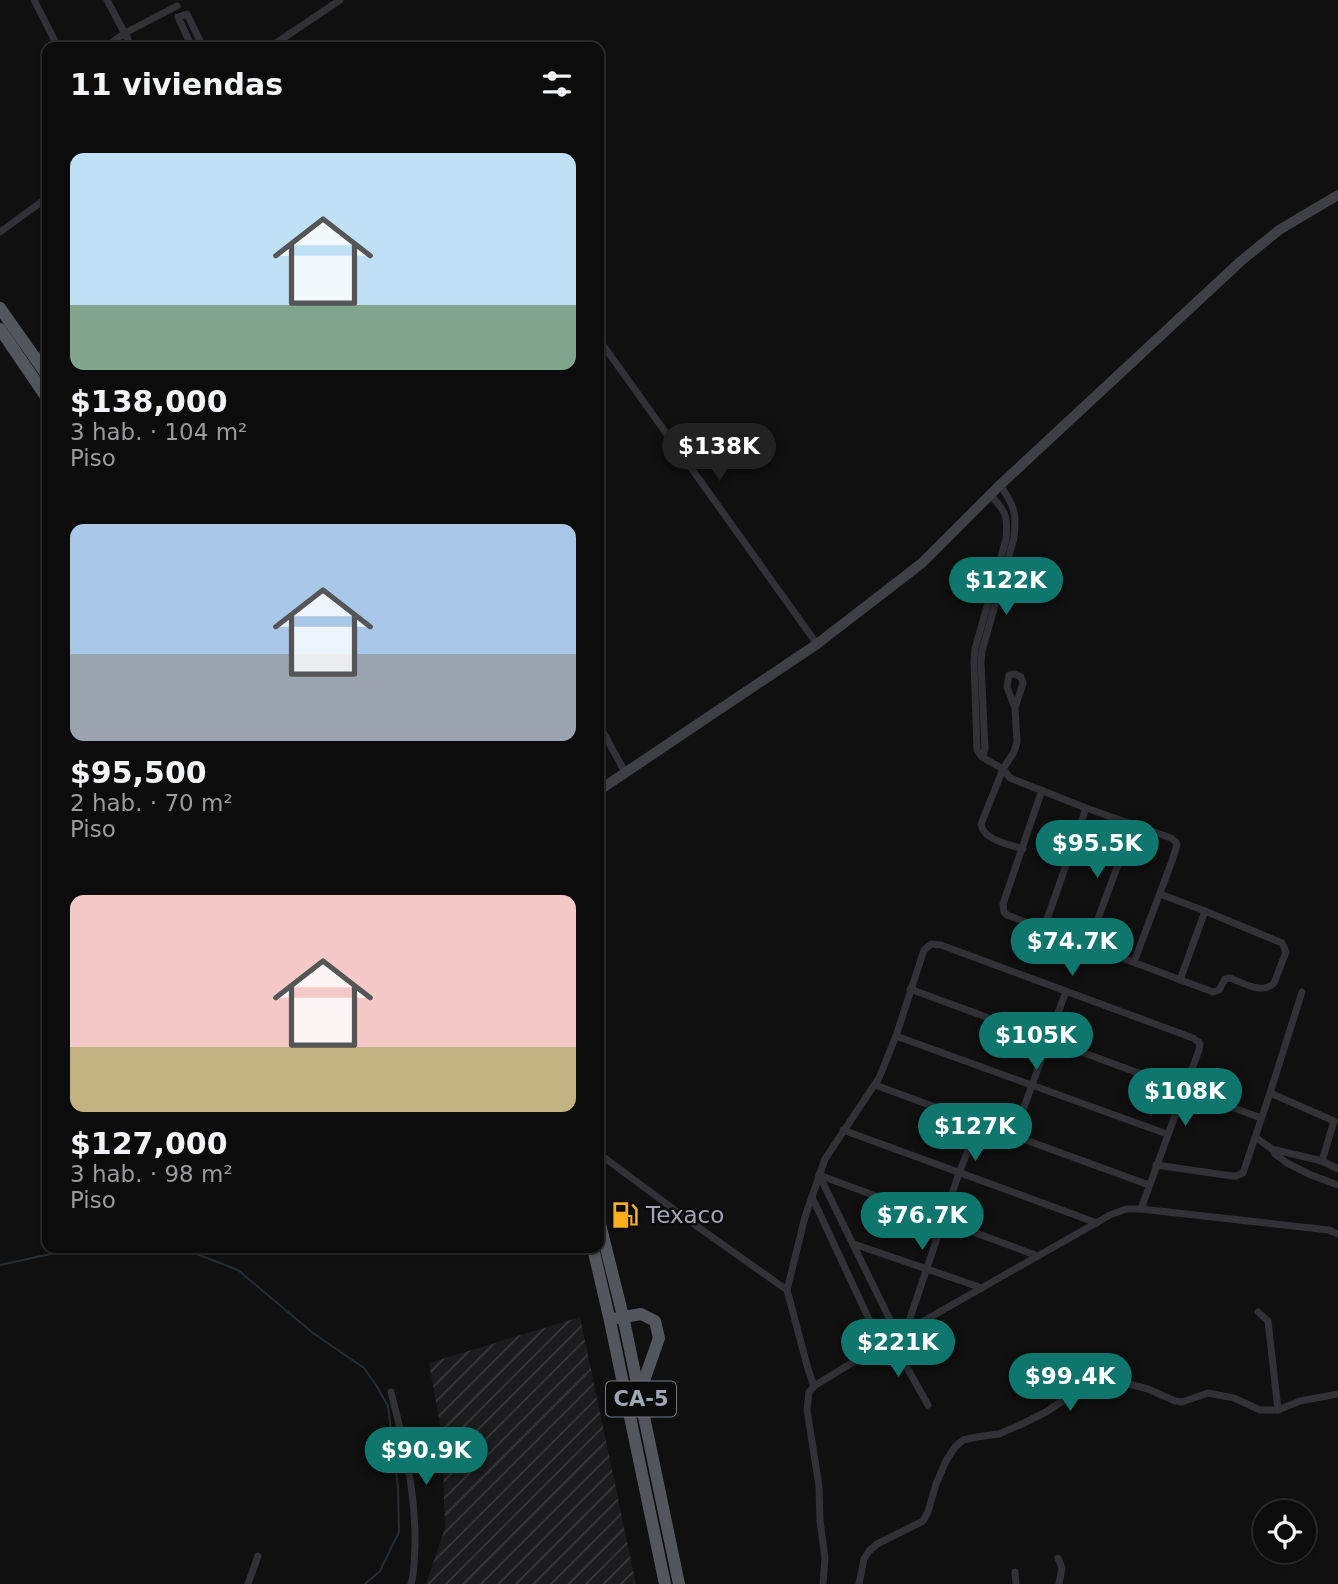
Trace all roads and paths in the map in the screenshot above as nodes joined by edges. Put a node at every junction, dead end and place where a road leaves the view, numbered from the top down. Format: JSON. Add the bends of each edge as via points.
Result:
{"nodes":[{"id":1,"x":34,"y":0,"type":"edge"},
{"id":2,"x":107,"y":0,"type":"edge"},
{"id":3,"x":340,"y":0,"type":"edge"},
{"id":4,"x":175,"y":3,"type":"edge"},
{"id":5,"x":182,"y":16,"type":"junction"},
{"id":6,"x":125,"y":33,"type":"junction"},
{"id":7,"x":55,"y":42,"type":"edge"},
{"id":8,"x":112,"y":42,"type":"edge"},
{"id":9,"x":130,"y":42,"type":"edge"},
{"id":10,"x":190,"y":42,"type":"edge"},
{"id":11,"x":200,"y":42,"type":"edge"},
{"id":12,"x":277,"y":42,"type":"edge"},
{"id":13,"x":1338,"y":195,"type":"edge"},
{"id":14,"x":42,"y":202,"type":"edge"},
{"id":15,"x":0,"y":232,"type":"edge"},
{"id":16,"x":0,"y":308,"type":"edge"},
{"id":17,"x":0,"y":329,"type":"edge"},
{"id":18,"x":11,"y":345,"type":"junction"},
{"id":19,"x":604,"y":346,"type":"edge"},
{"id":20,"x":41,"y":355,"type":"edge"},
{"id":21,"x":42,"y":384,"type":"edge"},
{"id":22,"x":42,"y":391,"type":"edge"},
{"id":23,"x":1000,"y":485,"type":"junction"},
{"id":24,"x":990,"y":495,"type":"junction"},
{"id":25,"x":817,"y":645,"type":"junction"},
{"id":26,"x":1015,"y":708,"type":"dead end"},
{"id":27,"x":604,"y":734,"type":"edge"},
{"id":28,"x":982,"y":757,"type":"junction"},
{"id":29,"x":1003,"y":769,"type":"junction"},
{"id":30,"x":625,"y":772,"type":"junction"},
{"id":31,"x":604,"y":787,"type":"edge"},
{"id":32,"x":1042,"y":790,"type":"junction"},
{"id":33,"x":1086,"y":808,"type":"junction"},
{"id":34,"x":1133,"y":825,"type":"junction"},
{"id":35,"x":1023,"y":849,"type":"junction"},
{"id":36,"x":1160,"y":894,"type":"junction"},
{"id":37,"x":1205,"y":911,"type":"junction"},
{"id":38,"x":1044,"y":928,"type":"junction"},
{"id":39,"x":1088,"y":944,"type":"junction"},
{"id":40,"x":1134,"y":962,"type":"junction"},
{"id":41,"x":1180,"y":980,"type":"junction"},
{"id":42,"x":911,"y":989,"type":"junction"},
{"id":43,"x":1066,"y":991,"type":"junction"},
{"id":44,"x":1302,"y":992,"type":"dead end"},
{"id":45,"x":896,"y":1036,"type":"junction"},
{"id":46,"x":1048,"y":1039,"type":"junction"},
{"id":47,"x":875,"y":1085,"type":"junction"},
{"id":48,"x":1032,"y":1085,"type":"junction"},
{"id":49,"x":1185,"y":1089,"type":"junction"},
{"id":50,"x":1270,"y":1093,"type":"junction"},
{"id":51,"x":1261,"y":1118,"type":"junction"},
{"id":52,"x":979,"y":1122,"type":"junction"},
{"id":53,"x":843,"y":1130,"type":"junction"},
{"id":54,"x":1014,"y":1135,"type":"junction"},
{"id":55,"x":1167,"y":1135,"type":"junction"},
{"id":56,"x":1255,"y":1137,"type":"junction"},
{"id":57,"x":1272,"y":1149,"type":"junction"},
{"id":58,"x":604,"y":1157,"type":"edge"},
{"id":59,"x":1322,"y":1161,"type":"junction"},
{"id":60,"x":1156,"y":1165,"type":"junction"},
{"id":61,"x":1338,"y":1169,"type":"edge"},
{"id":62,"x":959,"y":1173,"type":"junction"},
{"id":63,"x":819,"y":1175,"type":"junction"},
{"id":64,"x":1149,"y":1185,"type":"junction"},
{"id":65,"x":1338,"y":1185,"type":"edge"},
{"id":66,"x":811,"y":1197,"type":"junction"},
{"id":67,"x":1141,"y":1209,"type":"junction"},
{"id":68,"x":943,"y":1222,"type":"junction"},
{"id":69,"x":1097,"y":1223,"type":"junction"},
{"id":70,"x":1338,"y":1234,"type":"edge"},
{"id":71,"x":604,"y":1240,"type":"edge"},
{"id":72,"x":854,"y":1244,"type":"junction"},
{"id":73,"x":594,"y":1253,"type":"edge"},
{"id":74,"x":1038,"y":1256,"type":"junction"},
{"id":75,"x":926,"y":1269,"type":"junction"},
{"id":76,"x":982,"y":1288,"type":"junction"},
{"id":77,"x":787,"y":1290,"type":"junction"},
{"id":78,"x":1258,"y":1312,"type":"dead end"},
{"id":79,"x":623,"y":1316,"type":"junction"},
{"id":80,"x":610,"y":1321,"type":"junction"},
{"id":81,"x":906,"y":1331,"type":"junction"},
{"id":82,"x":894,"y":1337,"type":"junction"},
{"id":83,"x":881,"y":1345,"type":"junction"},
{"id":84,"x":814,"y":1386,"type":"junction"},
{"id":85,"x":391,"y":1392,"type":"dead end"},
{"id":86,"x":639,"y":1393,"type":"junction"},
{"id":87,"x":1338,"y":1394,"type":"edge"},
{"id":88,"x":928,"y":1405,"type":"dead end"},
{"id":89,"x":1278,"y":1410,"type":"junction"},
{"id":90,"x":258,"y":1556,"type":"dead end"},
{"id":91,"x":1058,"y":1559,"type":"dead end"},
{"id":92,"x":1015,"y":1572,"type":"dead end"},
{"id":93,"x":248,"y":1584,"type":"edge"},
{"id":94,"x":411,"y":1584,"type":"edge"},
{"id":95,"x":665,"y":1584,"type":"edge"},
{"id":96,"x":679,"y":1584,"type":"edge"},
{"id":97,"x":823,"y":1584,"type":"edge"},
{"id":98,"x":859,"y":1584,"type":"edge"},
{"id":99,"x":1016,"y":1584,"type":"edge"},
{"id":100,"x":1059,"y":1584,"type":"edge"}],
"edges":[{"from":1,"to":7,"type":"street"},
{"from":2,"to":6,"type":"street"},
{"from":3,"to":12,"type":"street"},
{"from":4,"to":5,"type":"street"},
{"from":4,"to":6,"type":"street"},
{"from":5,"to":10,"type":"street"},
{"from":5,"to":11,"type":"street"},
{"from":6,"to":8,"type":"street"},
{"from":6,"to":9,"type":"street"},
{"from":13,"to":23,"type":"main road","via":[[1279,230],[1241,261]]},
{"from":14,"to":15,"type":"street"},
{"from":16,"to":20,"type":"highway"},
{"from":17,"to":18,"type":"highway"},
{"from":18,"to":21,"type":"highway"},
{"from":18,"to":22,"type":"highway"},
{"from":19,"to":25,"type":"street"},
{"from":23,"to":24,"type":"main road"},
{"from":23,"to":28,"type":"street","via":[[1017,519],[982,651]]},
{"from":24,"to":25,"type":"main road","via":[[922,563]]},
{"from":24,"to":28,"type":"street","via":[[1006,512],[1008,523],[974,662],[977,750]]},
{"from":25,"to":30,"type":"main road"},
{"from":26,"to":29,"type":"street","via":[[1017,742]]},
{"from":27,"to":30,"type":"street"},
{"from":28,"to":29,"type":"street"},
{"from":29,"to":32,"type":"street","via":[[1010,778]]},
{"from":29,"to":35,"type":"street","via":[[982,828],[990,837]]},
{"from":30,"to":31,"type":"main road"},
{"from":32,"to":33,"type":"street"},
{"from":32,"to":35,"type":"street"},
{"from":33,"to":34,"type":"street"},
{"from":33,"to":38,"type":"street"},
{"from":34,"to":36,"type":"street","via":[[1176,842]]},
{"from":34,"to":39,"type":"street"},
{"from":35,"to":38,"type":"street","via":[[1003,908],[1007,915]]},
{"from":36,"to":37,"type":"street"},
{"from":36,"to":40,"type":"street"},
{"from":37,"to":41,"type":"street"},
{"from":37,"to":41,"type":"street","via":[[1279,941],[1286,952],[1267,989],[1230,978],[1213,992]]},
{"from":38,"to":39,"type":"street"},
{"from":39,"to":40,"type":"street"},
{"from":40,"to":41,"type":"street"},
{"from":42,"to":43,"type":"street","via":[[924,950],[931,944]]},
{"from":42,"to":45,"type":"street"},
{"from":42,"to":46,"type":"street"},
{"from":43,"to":46,"type":"street"},
{"from":43,"to":49,"type":"street","via":[[1200,1043]]},
{"from":44,"to":50,"type":"street"},
{"from":45,"to":47,"type":"street"},
{"from":45,"to":48,"type":"street"},
{"from":46,"to":48,"type":"street"},
{"from":46,"to":49,"type":"street"},
{"from":47,"to":52,"type":"street"},
{"from":47,"to":53,"type":"street"},
{"from":48,"to":54,"type":"street"},
{"from":48,"to":55,"type":"street"},
{"from":49,"to":51,"type":"street"},
{"from":49,"to":55,"type":"street"},
{"from":50,"to":51,"type":"street"},
{"from":50,"to":59,"type":"street","via":[[1334,1121]]},
{"from":51,"to":56,"type":"street"},
{"from":52,"to":54,"type":"street"},
{"from":52,"to":62,"type":"street"},
{"from":53,"to":62,"type":"street"},
{"from":53,"to":63,"type":"street"},
{"from":54,"to":64,"type":"street"},
{"from":55,"to":60,"type":"street"},
{"from":56,"to":57,"type":"street"},
{"from":56,"to":60,"type":"street","via":[[1245,1170],[1236,1177]]},
{"from":57,"to":59,"type":"street"},
{"from":57,"to":65,"type":"street","via":[[1287,1163]]},
{"from":58,"to":77,"type":"street"},
{"from":59,"to":61,"type":"street"},
{"from":60,"to":64,"type":"street"},
{"from":62,"to":68,"type":"street"},
{"from":62,"to":69,"type":"street"},
{"from":63,"to":66,"type":"street"},
{"from":63,"to":68,"type":"street"},
{"from":63,"to":72,"type":"street"},
{"from":64,"to":67,"type":"street"},
{"from":66,"to":77,"type":"street"},
{"from":66,"to":83,"type":"street"},
{"from":67,"to":69,"type":"street","via":[[1126,1209]]},
{"from":67,"to":70,"type":"street"},
{"from":68,"to":74,"type":"street"},
{"from":68,"to":75,"type":"street"},
{"from":69,"to":74,"type":"street"},
{"from":71,"to":79,"type":"highway","number":"CA-5"},
{"from":72,"to":75,"type":"street"},
{"from":72,"to":82,"type":"street"},
{"from":73,"to":80,"type":"highway","number":"CA-5"},
{"from":74,"to":76,"type":"street"},
{"from":75,"to":76,"type":"street"},
{"from":75,"to":81,"type":"street"},
{"from":76,"to":81,"type":"street"},
{"from":77,"to":84,"type":"street"},
{"from":78,"to":89,"type":"street","via":[[1268,1321]]},
{"from":79,"to":80,"type":"highway"},
{"from":79,"to":86,"type":"highway","number":"CA-5"},
{"from":79,"to":86,"type":"highway","via":[[648,1316],[658,1329],[659,1338]]},
{"from":80,"to":95,"type":"highway","number":"CA-5"},
{"from":81,"to":82,"type":"street"},
{"from":82,"to":83,"type":"street"},
{"from":82,"to":88,"type":"street"},
{"from":83,"to":84,"type":"street"},
{"from":84,"to":97,"type":"street","via":[[807,1410],[819,1486]]},
{"from":85,"to":94,"type":"street","via":[[413,1498],[415,1566]]},
{"from":86,"to":96,"type":"highway","number":"CA-5"},
{"from":87,"to":89,"type":"street"},
{"from":89,"to":98,"type":"street","via":[[1260,1410],[1208,1393],[1175,1401],[1118,1381],[1080,1389],[1022,1424],[999,1434],[963,1440],[946,1461],[928,1513],[869,1551]]},
{"from":90,"to":93,"type":"street"},
{"from":91,"to":100,"type":"street","via":[[1062,1568]]},
{"from":92,"to":99,"type":"street"}]}
